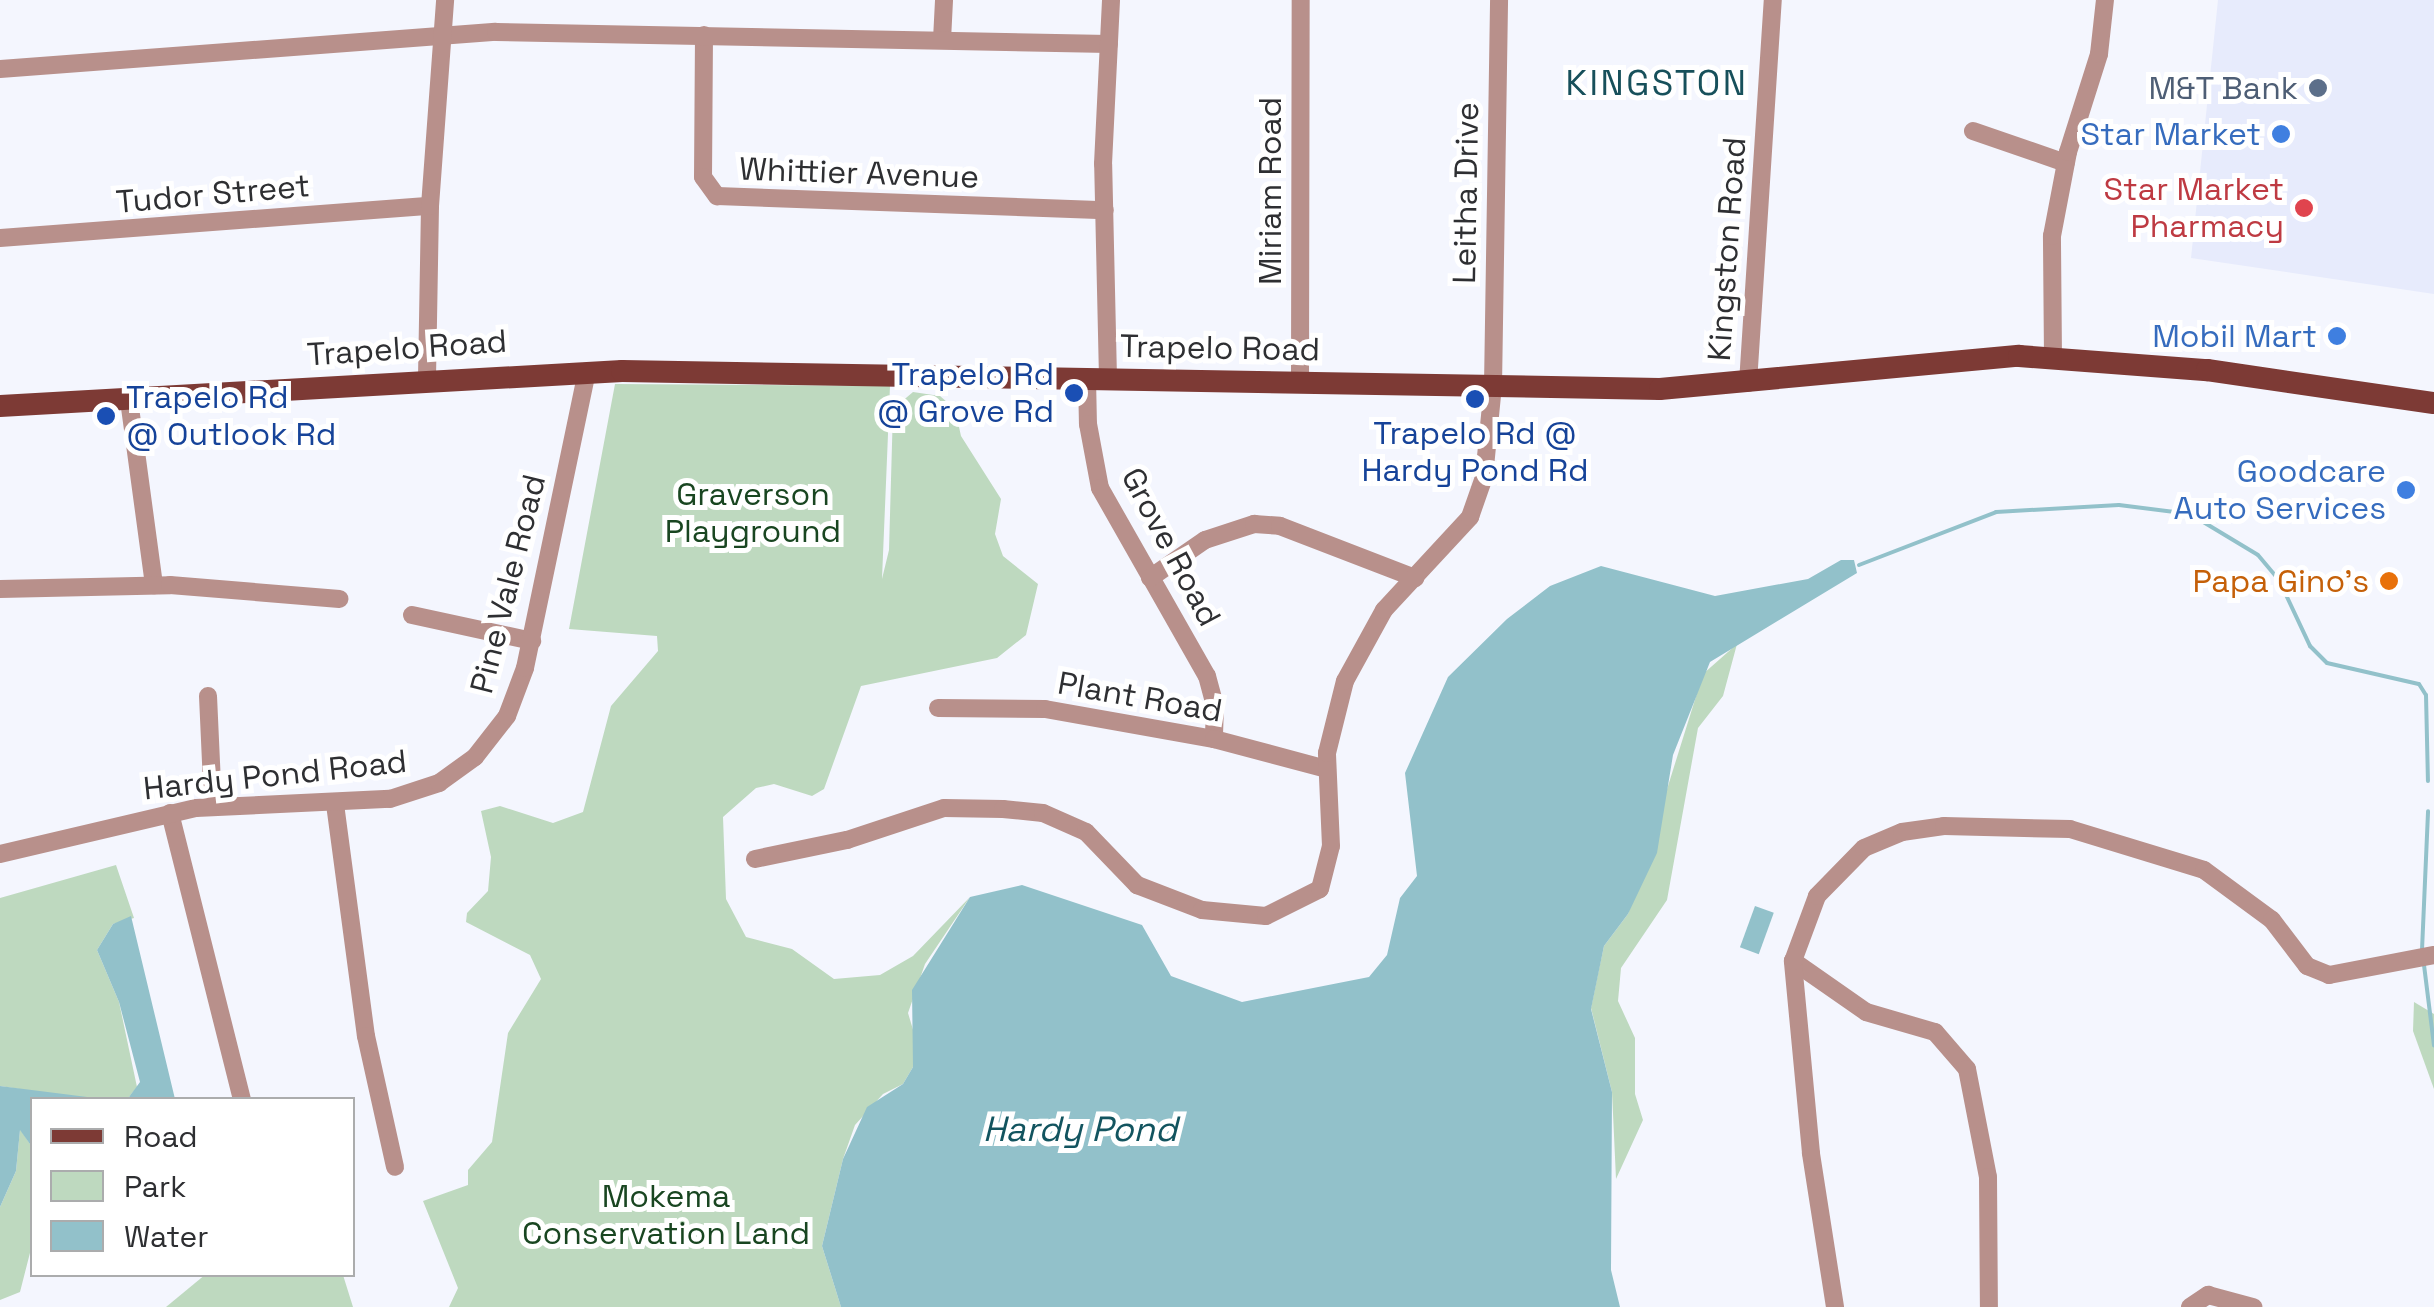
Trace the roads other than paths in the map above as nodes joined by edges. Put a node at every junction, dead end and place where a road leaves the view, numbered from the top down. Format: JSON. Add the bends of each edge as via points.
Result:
{"nodes":[{"id":1,"x":445,"y":0,"type":"edge"},
{"id":2,"x":944,"y":0,"type":"edge"},
{"id":3,"x":1111,"y":0,"type":"edge"},
{"id":4,"x":1301,"y":0,"type":"edge"},
{"id":5,"x":1499,"y":0,"type":"edge"},
{"id":6,"x":1773,"y":0,"type":"edge"},
{"id":7,"x":2106,"y":0,"type":"edge"},
{"id":8,"x":704,"y":35,"type":"junction"},
{"id":9,"x":443,"y":38,"type":"junction"},
{"id":10,"x":942,"y":40,"type":"junction"},
{"id":11,"x":1109,"y":44,"type":"junction"},
{"id":12,"x":0,"y":68,"type":"edge"},
{"id":13,"x":1973,"y":131,"type":"dead end"},
{"id":14,"x":2066,"y":163,"type":"junction"},
{"id":15,"x":430,"y":206,"type":"junction"},
{"id":16,"x":1105,"y":210,"type":"junction"},
{"id":17,"x":0,"y":238,"type":"edge"},
{"id":18,"x":2052,"y":358,"type":"junction"},
{"id":19,"x":588,"y":372,"type":"junction"},
{"id":20,"x":427,"y":378,"type":"junction"},
{"id":21,"x":1098,"y":378,"type":"junction"},
{"id":22,"x":1300,"y":382,"type":"junction"},
{"id":23,"x":1748,"y":383,"type":"junction"},
{"id":24,"x":1493,"y":386,"type":"junction"},
{"id":25,"x":129,"y":400,"type":"junction"},
{"id":26,"x":2434,"y":402,"type":"edge"},
{"id":27,"x":0,"y":406,"type":"edge"},
{"id":28,"x":1150,"y":578,"type":"junction"},
{"id":29,"x":1415,"y":578,"type":"junction"},
{"id":30,"x":154,"y":584,"type":"junction"},
{"id":31,"x":0,"y":589,"type":"edge"},
{"id":32,"x":339,"y":600,"type":"dead end"},
{"id":33,"x":412,"y":615,"type":"dead end"},
{"id":34,"x":532,"y":641,"type":"junction"},
{"id":35,"x":208,"y":696,"type":"dead end"},
{"id":36,"x":938,"y":708,"type":"dead end"},
{"id":37,"x":1214,"y":739,"type":"junction"},
{"id":38,"x":1327,"y":769,"type":"junction"},
{"id":39,"x":439,"y":783,"type":"joint"},
{"id":40,"x":336,"y":804,"type":"junction"},
{"id":41,"x":214,"y":807,"type":"junction"},
{"id":42,"x":170,"y":812,"type":"junction"},
{"id":43,"x":0,"y":854,"type":"edge"},
{"id":44,"x":755,"y":858,"type":"dead end"},
{"id":45,"x":2434,"y":956,"type":"edge"},
{"id":46,"x":1793,"y":961,"type":"junction"},
{"id":47,"x":241,"y":1097,"type":"edge"},
{"id":48,"x":395,"y":1166,"type":"dead end"},
{"id":49,"x":1836,"y":1307,"type":"edge"},
{"id":50,"x":1990,"y":1307,"type":"edge"},
{"id":51,"x":2190,"y":1307,"type":"edge"},
{"id":52,"x":2253,"y":1307,"type":"edge"}],
"edges":[{"from":1,"to":9,"type":"street"},
{"from":2,"to":10,"type":"street"},
{"from":3,"to":11,"type":"street","name":"Grove Road"},
{"from":4,"to":22,"type":"street","name":"Miriam Road"},
{"from":5,"to":24,"type":"street","name":"Leitha Drive"},
{"from":6,"to":23,"type":"street","name":"Kingston Road"},
{"from":7,"to":14,"type":"street","via":[[2099,54]]},
{"from":8,"to":9,"type":"street"},
{"from":8,"to":10,"type":"street"},
{"from":8,"to":16,"type":"street","name":"Whittier Avenue","via":[[704,177],[717,196]]},
{"from":9,"to":12,"type":"street"},
{"from":9,"to":15,"type":"street"},
{"from":10,"to":11,"type":"street"},
{"from":11,"to":16,"type":"street","name":"Grove Road"},
{"from":13,"to":14,"type":"street"},
{"from":14,"to":18,"type":"street","via":[[2052,236]]},
{"from":15,"to":17,"type":"street","name":"Tudor Street"},
{"from":15,"to":20,"type":"street"},
{"from":16,"to":21,"type":"street","name":"Grove Road"},
{"from":18,"to":23,"type":"main road","name":"Trapelo Road","via":[[1958,360]]},
{"from":18,"to":26,"type":"main road","name":"Trapelo Road","via":[[2207,370]]},
{"from":19,"to":20,"type":"main road","name":"Trapelo Road"},
{"from":19,"to":21,"type":"main road","name":"Trapelo Road"},
{"from":19,"to":34,"type":"street","name":"Pine Vale Road"},
{"from":20,"to":25,"type":"main road","name":"Trapelo Road"},
{"from":21,"to":22,"type":"main road","name":"Trapelo Road"},
{"from":21,"to":28,"type":"street","name":"Grove Road","via":[[1088,424],[1100,488]]},
{"from":22,"to":24,"type":"main road","name":"Trapelo Road"},
{"from":23,"to":24,"type":"main road","name":"Trapelo Road","via":[[1660,390]]},
{"from":24,"to":29,"type":"street","via":[[1480,494],[1470,517]]},
{"from":25,"to":27,"type":"main road","name":"Trapelo Road"},
{"from":25,"to":30,"type":"street"},
{"from":28,"to":29,"type":"street","via":[[1205,540],[1254,524],[1280,526]]},
{"from":28,"to":37,"type":"street","name":"Grove Road","via":[[1207,676]]},
{"from":29,"to":38,"type":"street","via":[[1384,610],[1345,681]]},
{"from":30,"to":31,"type":"street"},
{"from":30,"to":32,"type":"street"},
{"from":33,"to":34,"type":"street"},
{"from":34,"to":39,"type":"street","name":"Pine Vale Road","via":[[518,694],[497,732]]},
{"from":35,"to":41,"type":"street"},
{"from":36,"to":37,"type":"street","name":"Plant Road","via":[[1045,708]]},
{"from":37,"to":38,"type":"street","name":"Plant Road"},
{"from":38,"to":44,"type":"street","via":[[1328,874],[1306,900],[1266,916],[1202,910],[1137,885],[1086,832],[1043,814],[944,808],[847,840]]},
{"from":39,"to":40,"type":"street","name":"Hardy Pond Road","via":[[390,799]]},
{"from":40,"to":41,"type":"street","name":"Hardy Pond Road"},
{"from":40,"to":48,"type":"street","via":[[366,1036]]},
{"from":41,"to":42,"type":"street","name":"Hardy Pond Road"},
{"from":42,"to":43,"type":"street","name":"Hardy Pond Road"},
{"from":42,"to":47,"type":"street"},
{"from":45,"to":46,"type":"street","via":[[2329,975],[2308,966],[2246,896],[2170,854],[2070,829],[1980,824],[1902,832],[1864,848],[1817,896]]},
{"from":46,"to":49,"type":"street","via":[[1817,1202]]},
{"from":46,"to":50,"type":"street","via":[[1866,1012],[1936,1032],[1966,1069],[1988,1178]]},
{"from":51,"to":52,"type":"street","via":[[2208,1295]]}]}
